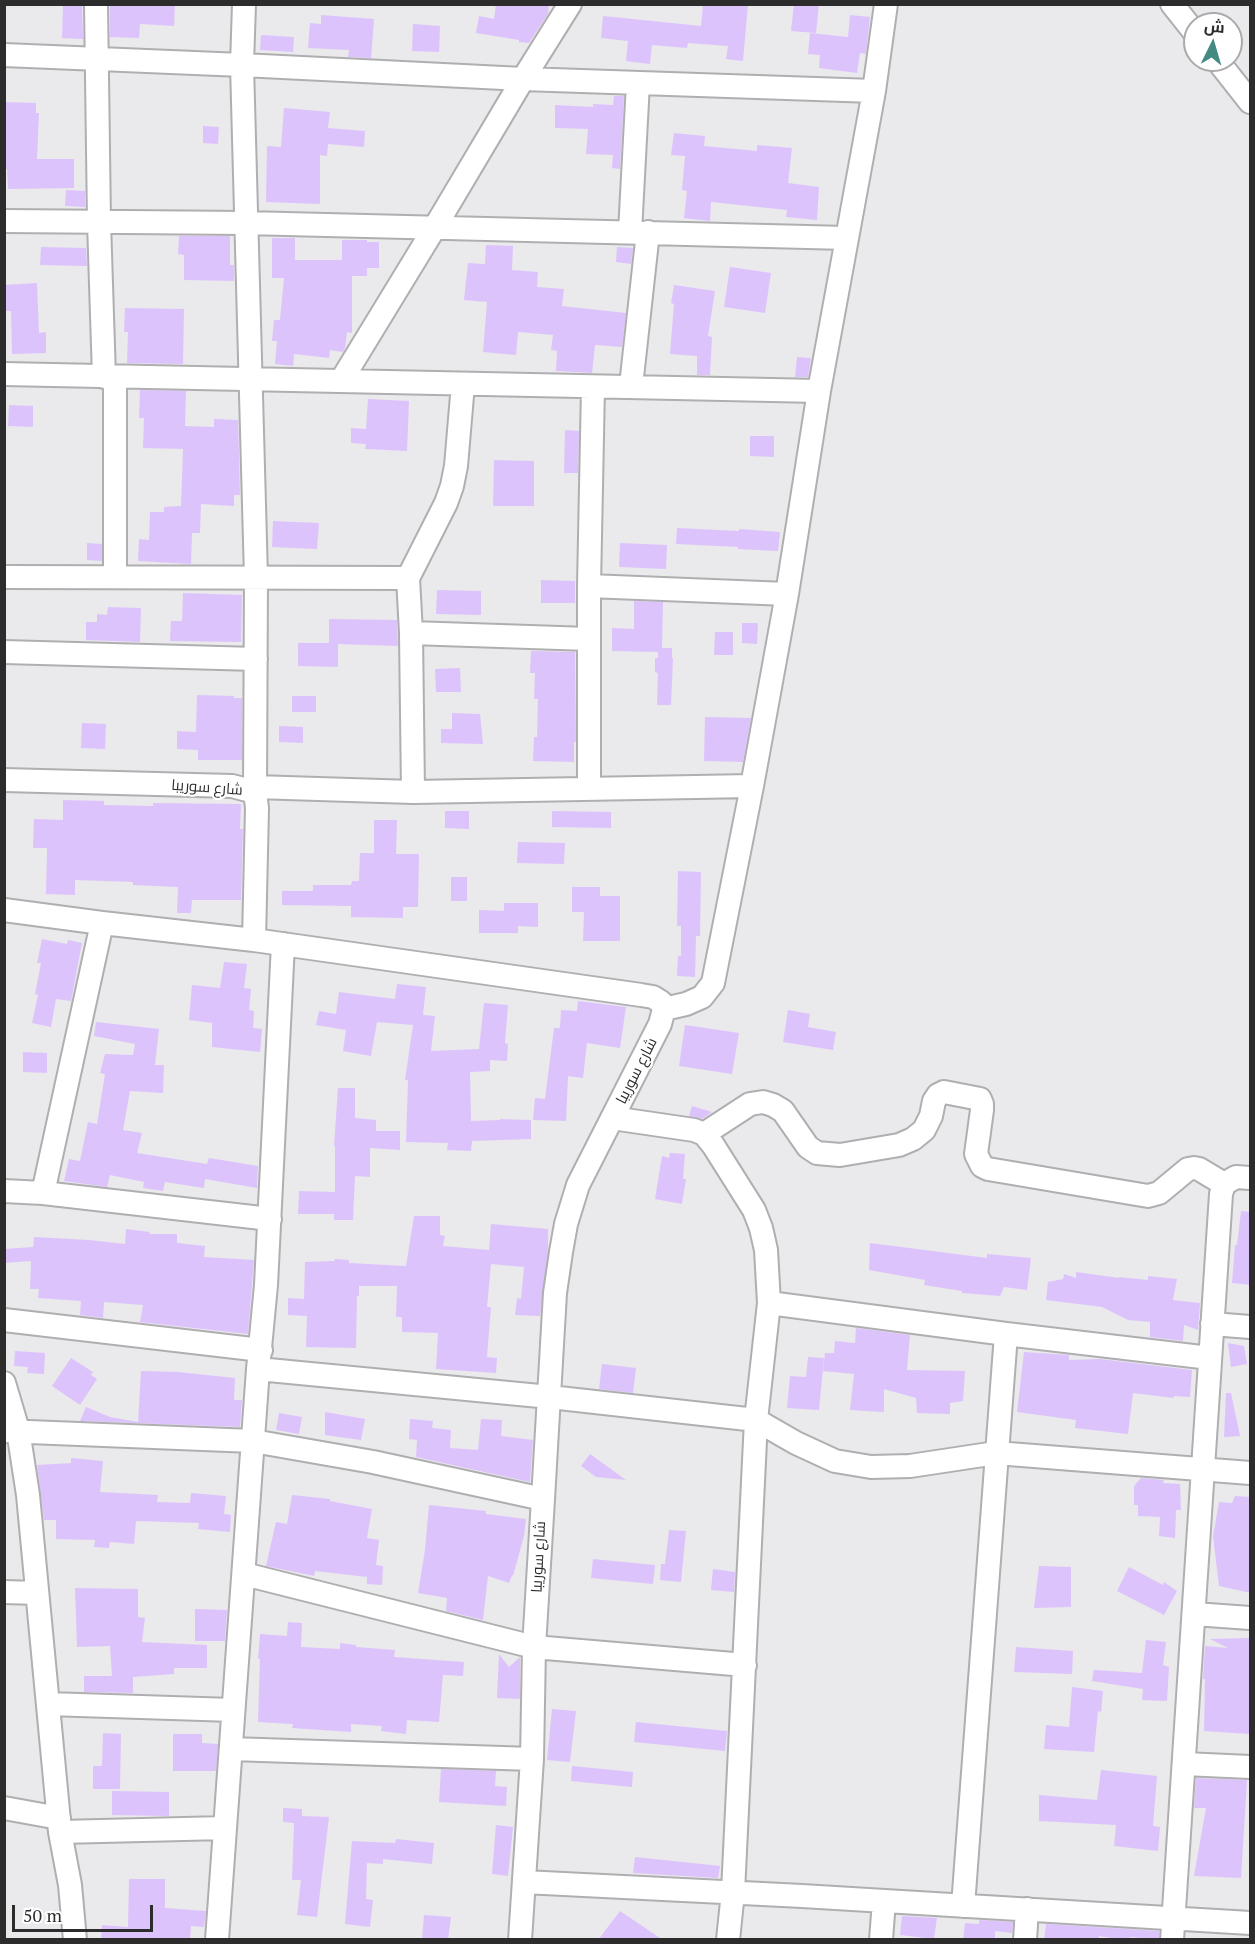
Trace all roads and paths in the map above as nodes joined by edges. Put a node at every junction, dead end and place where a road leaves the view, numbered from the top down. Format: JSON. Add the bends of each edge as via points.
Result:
{"nodes":[{"id":1,"x":96,"y":4,"type":"edge"},
{"id":2,"x":244,"y":4,"type":"edge"},
{"id":3,"x":570,"y":4,"type":"edge"},
{"id":4,"x":886,"y":4,"type":"edge"},
{"id":5,"x":1172,"y":4,"type":"edge"},
{"id":6,"x":1183,"y":18,"type":"edge"},
{"id":7,"x":4,"y":56,"type":"edge"},
{"id":8,"x":98,"y":59,"type":"junction"},
{"id":9,"x":242,"y":65,"type":"junction"},
{"id":10,"x":1227,"y":72,"type":"edge"},
{"id":11,"x":523,"y":79,"type":"junction"},
{"id":12,"x":638,"y":83,"type":"junction"},
{"id":13,"x":874,"y":91,"type":"junction"},
{"id":14,"x":1251,"y":102,"type":"edge"},
{"id":15,"x":4,"y":221,"type":"edge"},
{"id":16,"x":99,"y":222,"type":"junction"},
{"id":17,"x":246,"y":223,"type":"junction"},
{"id":18,"x":435,"y":227,"type":"junction"},
{"id":19,"x":639,"y":232,"type":"junction"},
{"id":20,"x":847,"y":238,"type":"junction"},
{"id":21,"x":4,"y":374,"type":"edge"},
{"id":22,"x":110,"y":377,"type":"junction"},
{"id":23,"x":250,"y":379,"type":"junction"},
{"id":24,"x":341,"y":381,"type":"junction"},
{"id":25,"x":463,"y":384,"type":"junction"},
{"id":26,"x":631,"y":386,"type":"junction"},
{"id":27,"x":593,"y":387,"type":"junction"},
{"id":28,"x":819,"y":391,"type":"junction"},
{"id":29,"x":4,"y":577,"type":"edge"},
{"id":30,"x":115,"y":577,"type":"junction"},
{"id":31,"x":256,"y":578,"type":"junction"},
{"id":32,"x":408,"y":578,"type":"junction"},
{"id":33,"x":589,"y":586,"type":"junction"},
{"id":34,"x":787,"y":594,"type":"junction"},
{"id":35,"x":411,"y":633,"type":"junction"},
{"id":36,"x":589,"y":639,"type":"junction"},
{"id":37,"x":4,"y":652,"type":"edge"},
{"id":38,"x":256,"y":659,"type":"junction"},
{"id":39,"x":4,"y":780,"type":"edge"},
{"id":40,"x":752,"y":786,"type":"junction"},
{"id":41,"x":255,"y":789,"type":"junction"},
{"id":42,"x":589,"y":789,"type":"junction"},
{"id":43,"x":413,"y":792,"type":"junction"},
{"id":44,"x":4,"y":910,"type":"edge"},
{"id":45,"x":102,"y":923,"type":"junction"},
{"id":46,"x":254,"y":940,"type":"junction"},
{"id":47,"x":283,"y":944,"type":"junction"},
{"id":48,"x":664,"y":1009,"type":"junction"},
{"id":49,"x":612,"y":1118,"type":"junction"},
{"id":50,"x":704,"y":1134,"type":"junction"},
{"id":51,"x":1251,"y":1178,"type":"edge"},
{"id":52,"x":1224,"y":1184,"type":"junction"},
{"id":53,"x":4,"y":1191,"type":"edge"},
{"id":54,"x":43,"y":1193,"type":"junction"},
{"id":55,"x":270,"y":1219,"type":"junction"},
{"id":56,"x":769,"y":1303,"type":"junction"},
{"id":57,"x":4,"y":1320,"type":"edge"},
{"id":58,"x":1212,"y":1324,"type":"junction"},
{"id":59,"x":1251,"y":1327,"type":"edge"},
{"id":60,"x":1006,"y":1334,"type":"junction"},
{"id":61,"x":1210,"y":1358,"type":"junction"},
{"id":62,"x":260,"y":1359,"type":"junction"},
{"id":63,"x":4,"y":1383,"type":"edge"},
{"id":64,"x":550,"y":1397,"type":"junction"},
{"id":65,"x":756,"y":1420,"type":"junction"},
{"id":66,"x":11,"y":1431,"type":"edge"},
{"id":67,"x":253,"y":1441,"type":"junction"},
{"id":68,"x":996,"y":1453,"type":"junction"},
{"id":69,"x":1203,"y":1470,"type":"junction"},
{"id":70,"x":1251,"y":1473,"type":"edge"},
{"id":71,"x":543,"y":1498,"type":"junction"},
{"id":72,"x":244,"y":1574,"type":"junction"},
{"id":73,"x":4,"y":1592,"type":"edge"},
{"id":74,"x":37,"y":1593,"type":"junction"},
{"id":75,"x":1194,"y":1614,"type":"junction"},
{"id":76,"x":1251,"y":1618,"type":"edge"},
{"id":77,"x":534,"y":1647,"type":"junction"},
{"id":78,"x":745,"y":1665,"type":"junction"},
{"id":79,"x":48,"y":1704,"type":"junction"},
{"id":80,"x":233,"y":1710,"type":"junction"},
{"id":81,"x":231,"y":1749,"type":"junction"},
{"id":82,"x":532,"y":1759,"type":"junction"},
{"id":83,"x":1184,"y":1764,"type":"junction"},
{"id":84,"x":1251,"y":1767,"type":"edge"},
{"id":85,"x":4,"y":1808,"type":"edge"},
{"id":86,"x":59,"y":1825,"type":"junction"},
{"id":87,"x":225,"y":1828,"type":"junction"},
{"id":88,"x":524,"y":1882,"type":"junction"},
{"id":89,"x":733,"y":1892,"type":"junction"},
{"id":90,"x":884,"y":1901,"type":"junction"},
{"id":91,"x":963,"y":1906,"type":"junction"},
{"id":92,"x":1027,"y":1909,"type":"junction"},
{"id":93,"x":1251,"y":1923,"type":"edge"},
{"id":94,"x":1173,"y":1929,"type":"edge"},
{"id":95,"x":75,"y":1940,"type":"edge"},
{"id":96,"x":217,"y":1940,"type":"edge"},
{"id":97,"x":520,"y":1940,"type":"edge"},
{"id":98,"x":728,"y":1940,"type":"edge"},
{"id":99,"x":881,"y":1940,"type":"edge"},
{"id":100,"x":1025,"y":1940,"type":"edge"}],
"edges":[{"from":1,"to":8,"type":"street"},
{"from":2,"to":9,"type":"street"},
{"from":3,"to":11,"type":"street"},
{"from":4,"to":13,"type":"street"},
{"from":5,"to":6,"type":"street"},
{"from":7,"to":8,"type":"street"},
{"from":8,"to":9,"type":"street"},
{"from":8,"to":16,"type":"street"},
{"from":9,"to":11,"type":"street"},
{"from":9,"to":17,"type":"street"},
{"from":10,"to":14,"type":"street"},
{"from":11,"to":12,"type":"street"},
{"from":11,"to":18,"type":"street"},
{"from":12,"to":13,"type":"street"},
{"from":12,"to":19,"type":"street"},
{"from":13,"to":20,"type":"street"},
{"from":15,"to":16,"type":"street"},
{"from":16,"to":17,"type":"street"},
{"from":16,"to":22,"type":"street"},
{"from":17,"to":18,"type":"street"},
{"from":17,"to":23,"type":"street"},
{"from":18,"to":19,"type":"street"},
{"from":18,"to":24,"type":"street"},
{"from":19,"to":20,"type":"street"},
{"from":19,"to":26,"type":"street"},
{"from":20,"to":28,"type":"street"},
{"from":21,"to":22,"type":"street"},
{"from":22,"to":23,"type":"street"},
{"from":22,"to":30,"type":"street"},
{"from":23,"to":24,"type":"street"},
{"from":23,"to":31,"type":"street"},
{"from":24,"to":25,"type":"street"},
{"from":25,"to":27,"type":"street"},
{"from":25,"to":32,"type":"street","via":[[452,486]]},
{"from":26,"to":27,"type":"street"},
{"from":26,"to":28,"type":"street"},
{"from":27,"to":33,"type":"street"},
{"from":28,"to":34,"type":"street"},
{"from":29,"to":30,"type":"street"},
{"from":30,"to":31,"type":"street"},
{"from":31,"to":32,"type":"street"},
{"from":31,"to":38,"type":"street"},
{"from":32,"to":35,"type":"street"},
{"from":33,"to":34,"type":"street"},
{"from":33,"to":36,"type":"street"},
{"from":34,"to":40,"type":"street"},
{"from":35,"to":36,"type":"street"},
{"from":35,"to":43,"type":"street"},
{"from":36,"to":42,"type":"street"},
{"from":37,"to":38,"type":"street"},
{"from":38,"to":41,"type":"street"},
{"from":39,"to":41,"type":"street","name":"شارع سوريبا"},
{"from":40,"to":42,"type":"street"},
{"from":40,"to":48,"type":"street","via":[[713,983],[702,998]]},
{"from":41,"to":43,"type":"street"},
{"from":41,"to":46,"type":"street","name":"شارع سوريبا"},
{"from":42,"to":43,"type":"street"},
{"from":44,"to":45,"type":"street"},
{"from":45,"to":46,"type":"street"},
{"from":45,"to":54,"type":"street"},
{"from":46,"to":47,"type":"street"},
{"from":47,"to":48,"type":"street","via":[[653,997]]},
{"from":47,"to":55,"type":"street"},
{"from":48,"to":49,"type":"street","name":"شارع سوريبا"},
{"from":49,"to":50,"type":"street"},
{"from":49,"to":64,"type":"street","name":"شارع سوريبا","via":[[578,1185],[566,1224],[555,1293]]},
{"from":50,"to":52,"type":"street","via":[[750,1104],[763,1102],[783,1111],[808,1147],[817,1153],[840,1155],[899,1145],[924,1130],[934,1101],[944,1092],[980,1099],[976,1154],[988,1169],[1148,1196],[1159,1193],[1194,1168]]},
{"from":50,"to":56,"type":"street","via":[[762,1228]]},
{"from":51,"to":52,"type":"street","via":[[1236,1177]]},
{"from":52,"to":58,"type":"street"},
{"from":53,"to":54,"type":"street"},
{"from":54,"to":55,"type":"street"},
{"from":55,"to":62,"type":"street"},
{"from":56,"to":60,"type":"street"},
{"from":56,"to":65,"type":"street"},
{"from":57,"to":62,"type":"street"},
{"from":58,"to":59,"type":"street"},
{"from":58,"to":61,"type":"street"},
{"from":60,"to":61,"type":"street"},
{"from":60,"to":68,"type":"street"},
{"from":61,"to":69,"type":"street"},
{"from":62,"to":64,"type":"street"},
{"from":62,"to":67,"type":"street"},
{"from":63,"to":66,"type":"street"},
{"from":64,"to":65,"type":"street"},
{"from":64,"to":71,"type":"street","name":"شارع سوريبا"},
{"from":65,"to":68,"type":"street","via":[[835,1461],[872,1467],[910,1466]]},
{"from":65,"to":78,"type":"street"},
{"from":66,"to":67,"type":"street"},
{"from":66,"to":74,"type":"street","via":[[28,1495]]},
{"from":67,"to":71,"type":"street"},
{"from":67,"to":72,"type":"street"},
{"from":68,"to":69,"type":"street"},
{"from":68,"to":91,"type":"street"},
{"from":69,"to":70,"type":"street"},
{"from":69,"to":75,"type":"street"},
{"from":71,"to":77,"type":"street","name":"شارع سوريبا"},
{"from":72,"to":77,"type":"street"},
{"from":72,"to":80,"type":"street"},
{"from":73,"to":74,"type":"street"},
{"from":74,"to":79,"type":"street"},
{"from":75,"to":76,"type":"street"},
{"from":75,"to":83,"type":"street"},
{"from":77,"to":78,"type":"street"},
{"from":77,"to":82,"type":"street","name":"شارع سوريبا"},
{"from":78,"to":89,"type":"street"},
{"from":79,"to":80,"type":"street"},
{"from":79,"to":86,"type":"street"},
{"from":80,"to":81,"type":"street"},
{"from":81,"to":82,"type":"street"},
{"from":81,"to":87,"type":"street"},
{"from":82,"to":88,"type":"street","name":"شارع سوريبا"},
{"from":83,"to":84,"type":"street"},
{"from":83,"to":94,"type":"street"},
{"from":85,"to":86,"type":"street"},
{"from":86,"to":87,"type":"street"},
{"from":86,"to":95,"type":"street"},
{"from":87,"to":96,"type":"street"},
{"from":88,"to":89,"type":"street"},
{"from":88,"to":97,"type":"street","name":"شارع سوريبا"},
{"from":89,"to":90,"type":"street"},
{"from":89,"to":98,"type":"street"},
{"from":90,"to":91,"type":"street"},
{"from":90,"to":99,"type":"street"},
{"from":91,"to":92,"type":"street"},
{"from":92,"to":94,"type":"street"},
{"from":92,"to":100,"type":"street"},
{"from":93,"to":94,"type":"street"}]}
